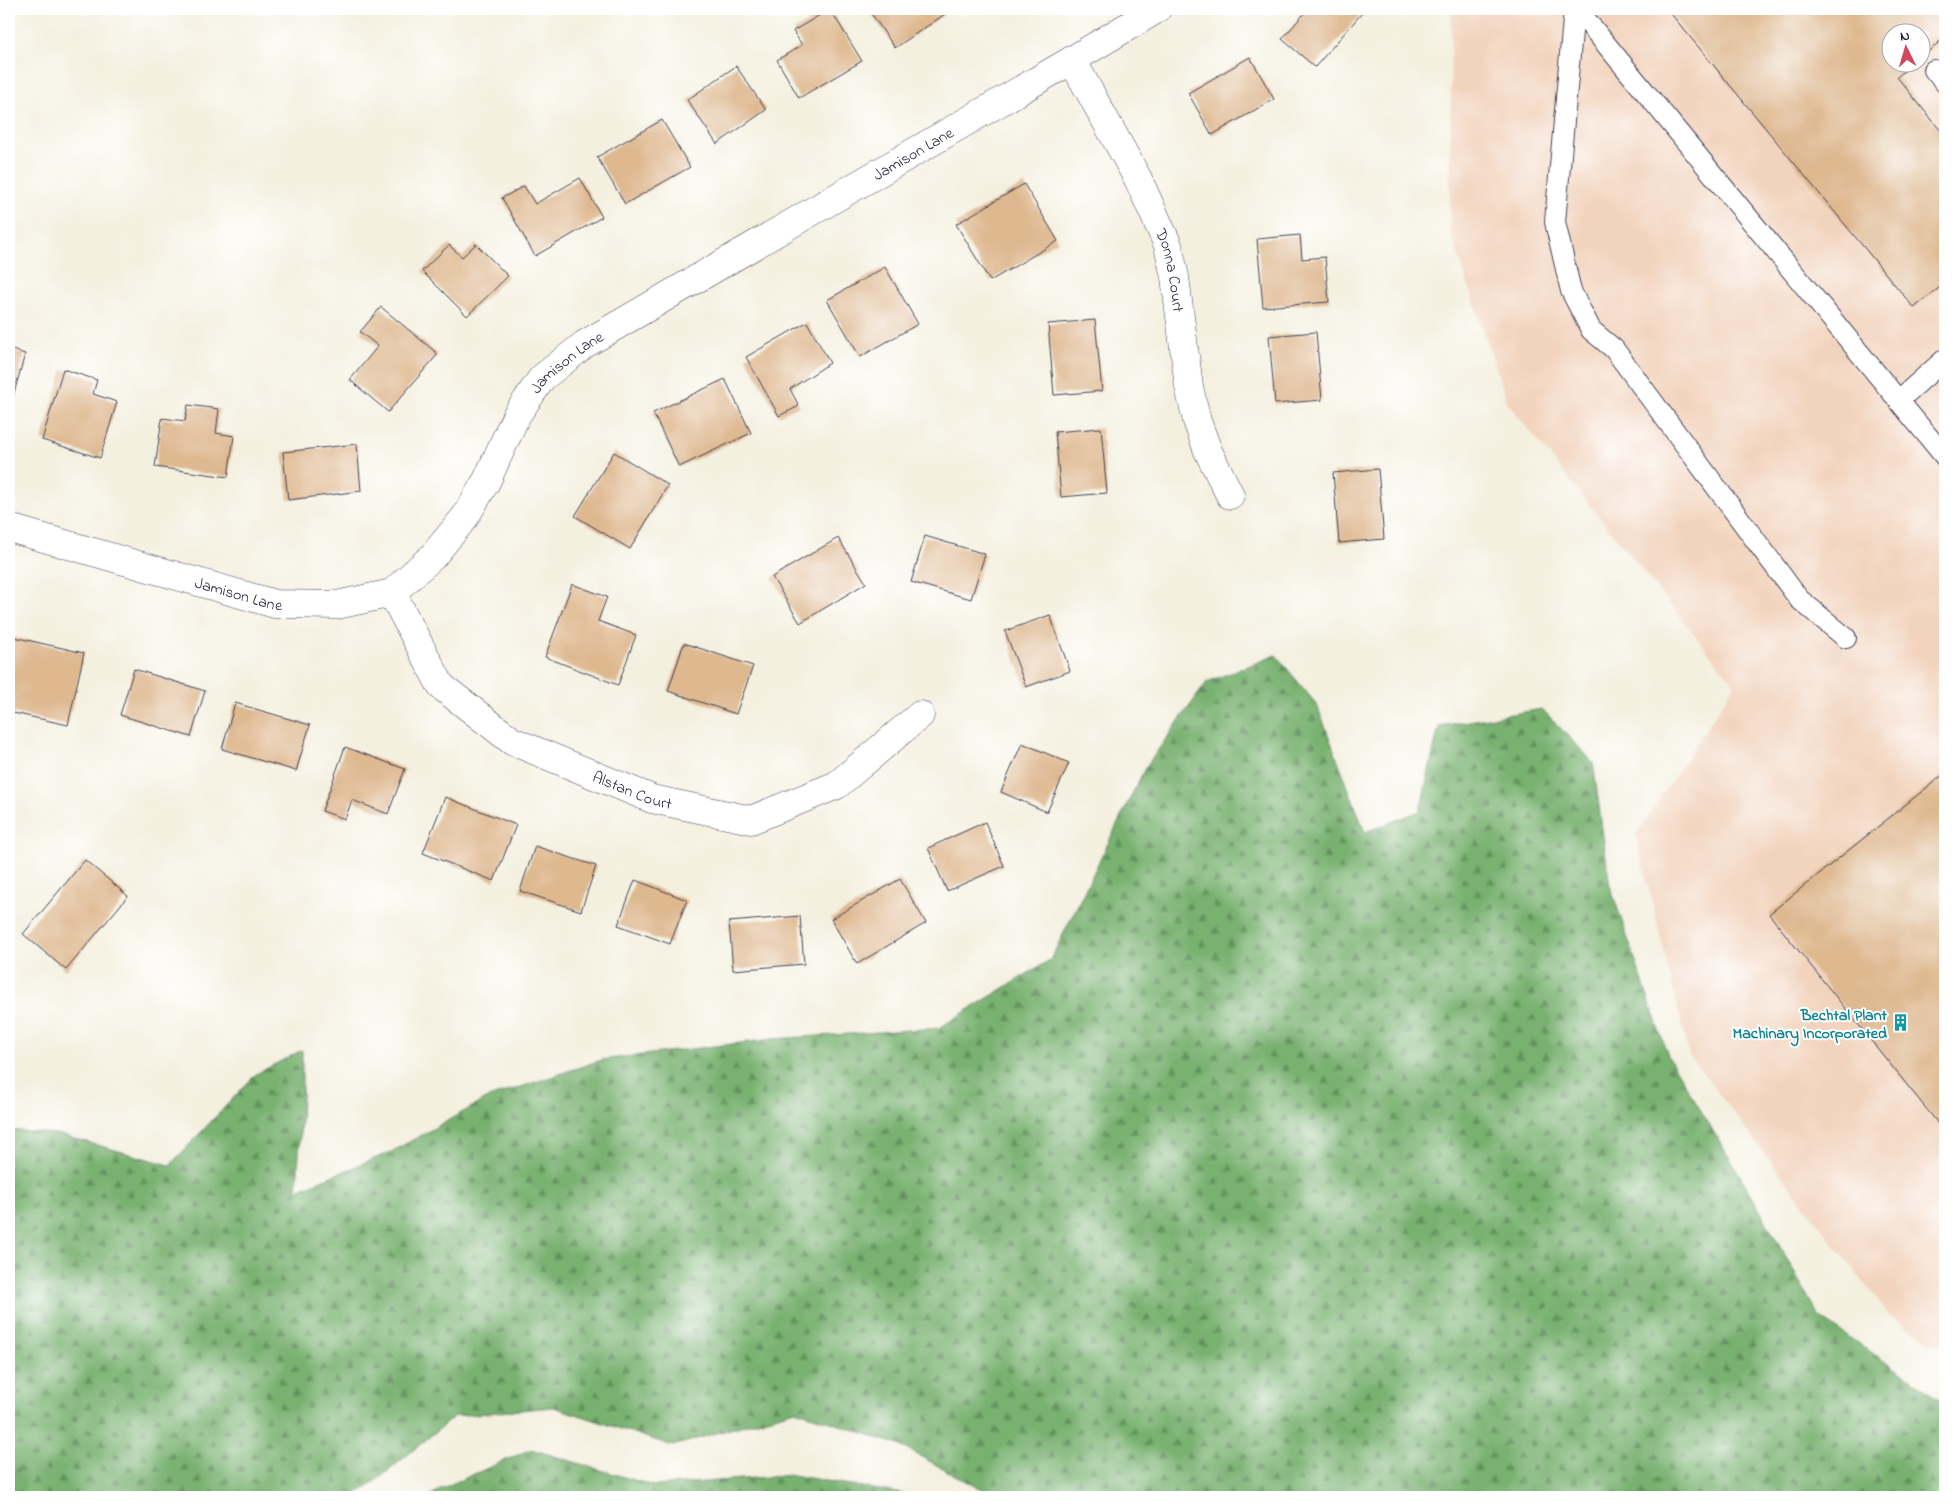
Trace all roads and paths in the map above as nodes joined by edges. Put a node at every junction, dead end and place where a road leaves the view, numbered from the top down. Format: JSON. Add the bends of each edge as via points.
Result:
{"nodes":[{"id":1,"x":1157,"y":9,"type":"edge"},
{"id":2,"x":1575,"y":9,"type":"edge"},
{"id":3,"x":1072,"y":60,"type":"junction"},
{"id":4,"x":1945,"y":360,"type":"edge"},
{"id":5,"x":1898,"y":400,"type":"junction"},
{"id":6,"x":1945,"y":457,"type":"edge"},
{"id":7,"x":1230,"y":495,"type":"dead end"},
{"id":8,"x":9,"y":528,"type":"edge"},
{"id":9,"x":392,"y":593,"type":"junction"},
{"id":10,"x":1846,"y":638,"type":"dead end"},
{"id":11,"x":920,"y":715,"type":"dead end"}],
"edges":[{"from":1,"to":3,"type":"street","name":"Jamison Lane"},
{"from":2,"to":5,"type":"lane"},
{"from":2,"to":10,"type":"lane","via":[[1555,222],[1571,291],[1591,330],[1614,349],[1799,599]]},
{"from":3,"to":7,"type":"street","name":"Donna Court","via":[[1138,179],[1168,245],[1197,421]]},
{"from":3,"to":9,"type":"street","name":"Jamison Lane","via":[[585,344],[542,378],[516,416],[487,480],[465,517],[433,556]]},
{"from":4,"to":5,"type":"lane"},
{"from":5,"to":6,"type":"lane"},
{"from":8,"to":9,"type":"street","name":"Jamison Lane","via":[[275,604],[337,605]]},
{"from":9,"to":11,"type":"street","name":"Alstan Court","via":[[441,686],[512,741],[652,799],[751,820],[837,785]]}]}
